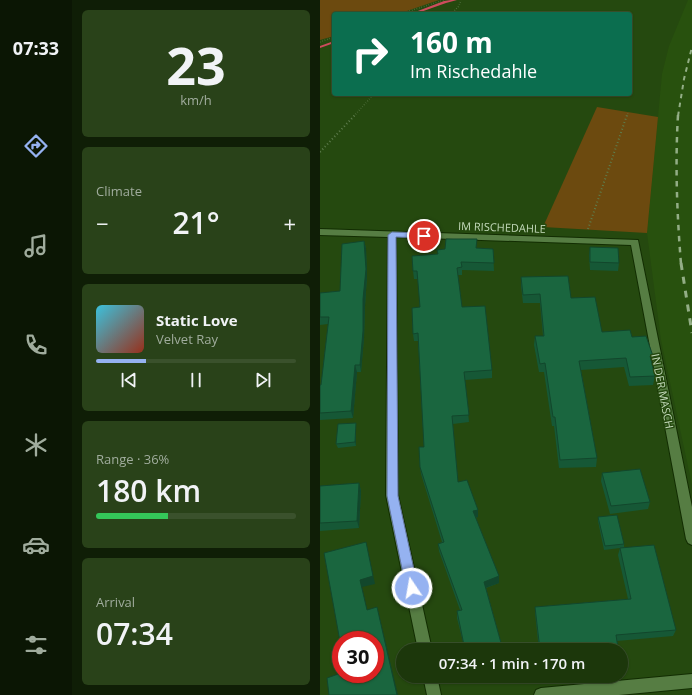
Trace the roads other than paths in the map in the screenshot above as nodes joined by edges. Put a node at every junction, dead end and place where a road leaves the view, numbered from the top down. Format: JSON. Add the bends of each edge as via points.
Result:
{"nodes":[{"id":1,"x":320,"y":232,"type":"edge"},
{"id":2,"x":392,"y":235,"type":"junction"},
{"id":3,"x":635,"y":242,"type":"joint"},
{"id":4,"x":692,"y":539,"type":"edge"},
{"id":5,"x":424,"y":643,"type":"edge"},
{"id":6,"x":692,"y":681,"type":"edge"},
{"id":7,"x":431,"y":683,"type":"edge"},
{"id":8,"x":434,"y":695,"type":"edge"},
{"id":9,"x":541,"y":695,"type":"edge"}],
"edges":[{"from":1,"to":2,"type":"street","name":"IM RISCHEDAHLE"},
{"from":2,"to":3,"type":"street","name":"IM RISCHEDAHLE"},
{"from":2,"to":5,"type":"street","via":[[392,496]]},
{"from":3,"to":4,"type":"street","name":"IN DER MASCH"},
{"from":6,"to":9,"type":"street"},
{"from":7,"to":8,"type":"street"}]}
